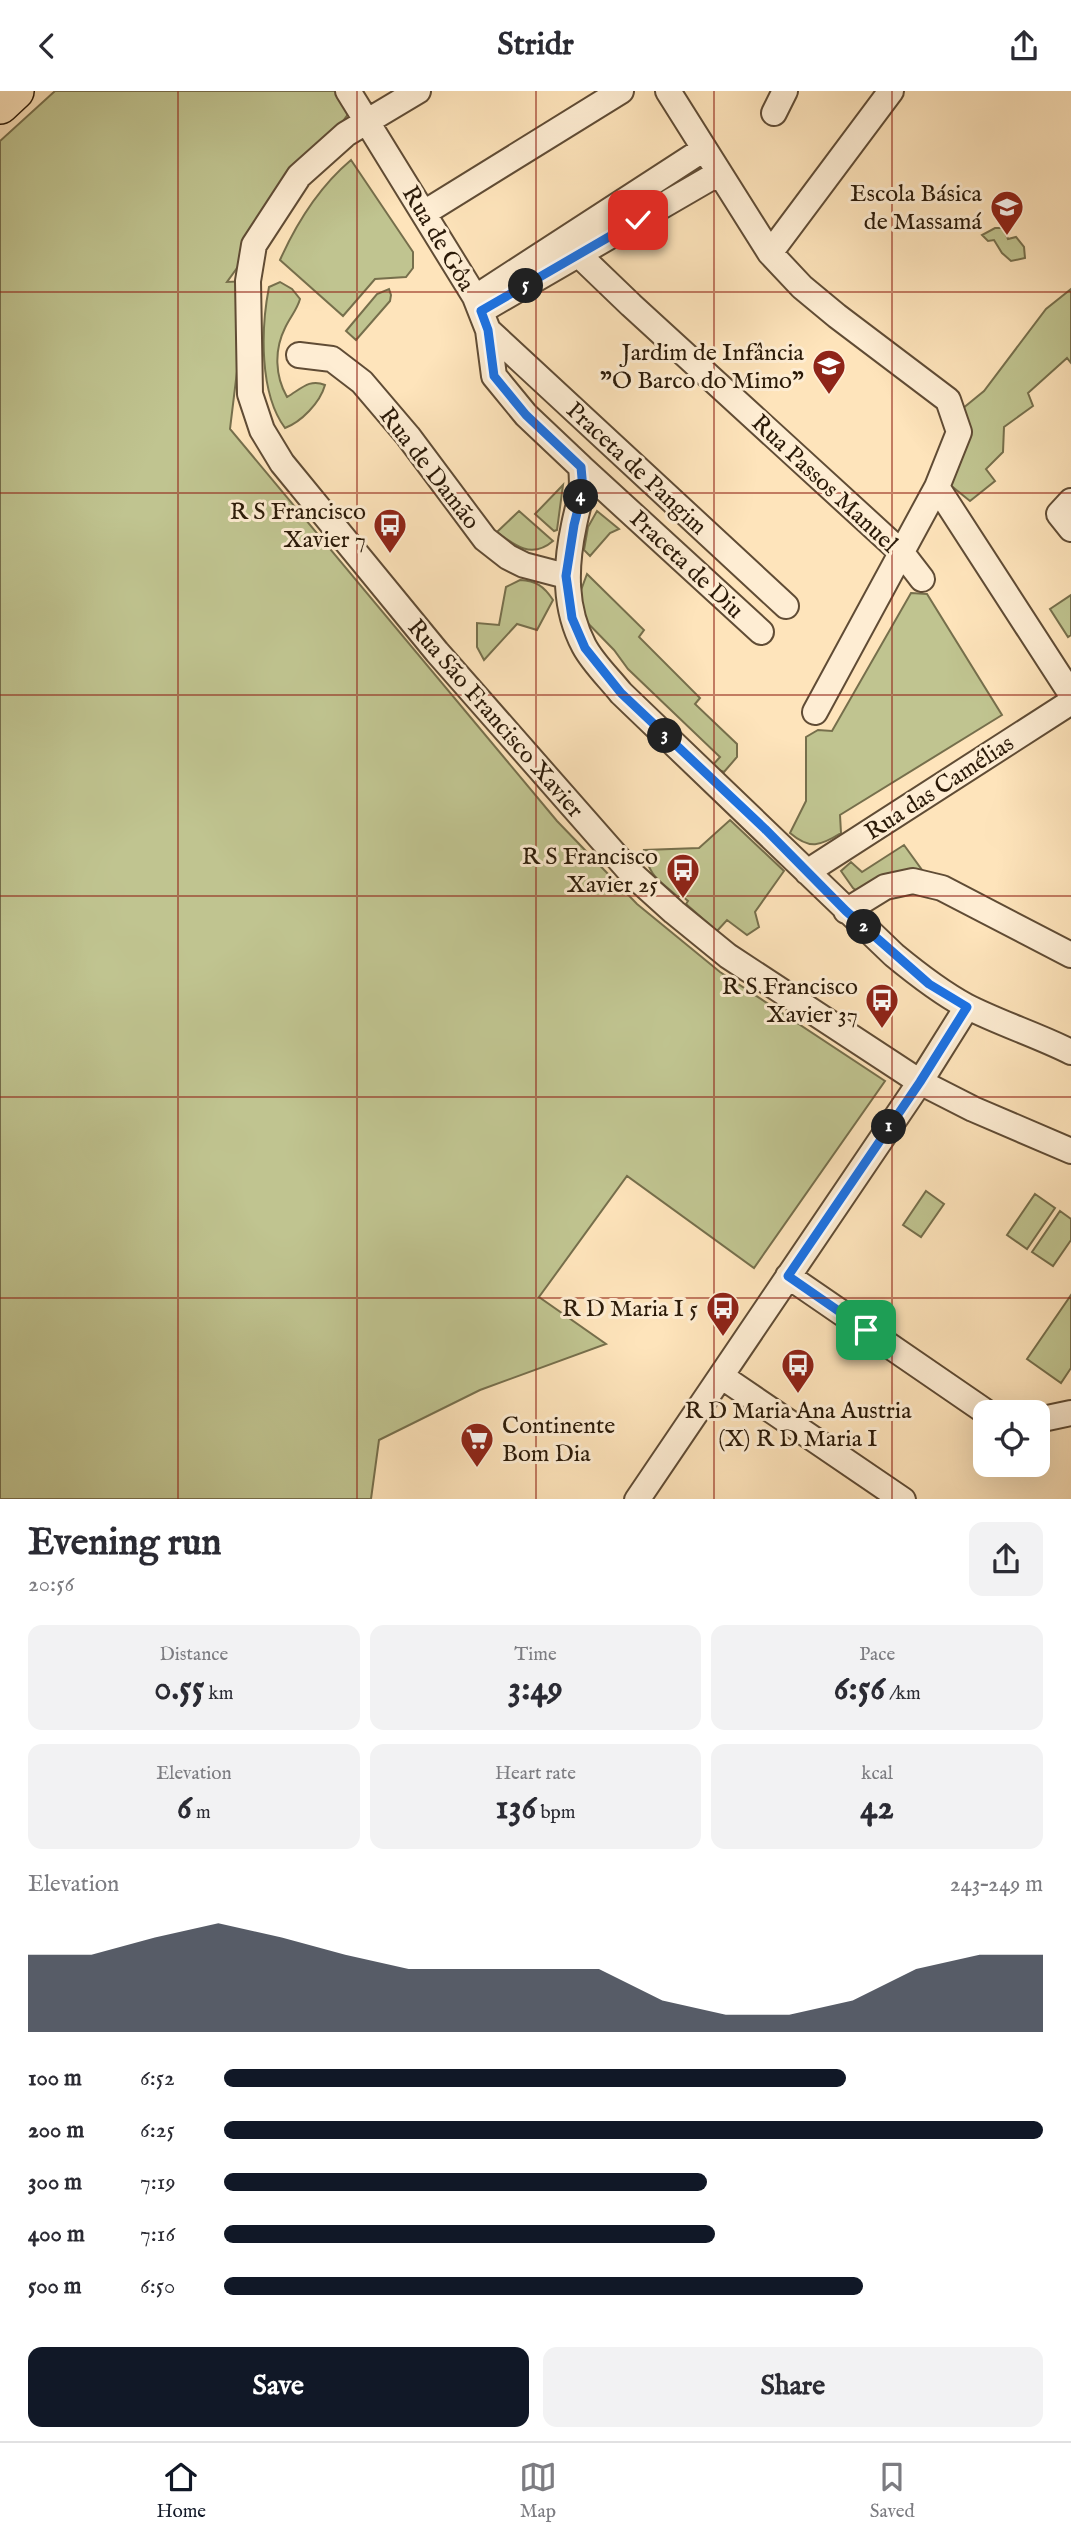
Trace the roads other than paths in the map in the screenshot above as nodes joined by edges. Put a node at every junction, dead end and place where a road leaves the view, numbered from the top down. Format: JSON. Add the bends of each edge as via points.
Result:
{"nodes":[{"id":1,"x":15,"y":91,"type":"edge"},
{"id":2,"x":348,"y":91,"type":"edge"},
{"id":3,"x":418,"y":91,"type":"edge"},
{"id":4,"x":621,"y":91,"type":"edge"},
{"id":5,"x":668,"y":91,"type":"edge"},
{"id":6,"x":891,"y":91,"type":"edge"},
{"id":7,"x":0,"y":105,"type":"edge"},
{"id":8,"x":367,"y":123,"type":"junction"},
{"id":9,"x":704,"y":149,"type":"junction"},
{"id":10,"x":719,"y":173,"type":"junction"},
{"id":11,"x":424,"y":213,"type":"junction"},
{"id":12,"x":770,"y":253,"type":"junction"},
{"id":13,"x":579,"y":255,"type":"junction"},
{"id":14,"x":481,"y":313,"type":"junction"},
{"id":15,"x":299,"y":355,"type":"dead end"},
{"id":16,"x":581,"y":467,"type":"junction"},
{"id":17,"x":937,"y":487,"type":"junction"},
{"id":18,"x":1071,"y":502,"type":"edge"},
{"id":19,"x":1071,"y":529,"type":"edge"},
{"id":20,"x":902,"y":553,"type":"junction"},
{"id":21,"x":566,"y":576,"type":"junction"},
{"id":22,"x":922,"y":579,"type":"dead end"},
{"id":23,"x":786,"y":606,"type":"dead end"},
{"id":24,"x":761,"y":632,"type":"dead end"},
{"id":25,"x":1071,"y":694,"type":"edge"},
{"id":26,"x":1071,"y":702,"type":"edge"},
{"id":27,"x":815,"y":712,"type":"dead end"},
{"id":28,"x":807,"y":872,"type":"junction"},
{"id":29,"x":846,"y":911,"type":"junction"},
{"id":30,"x":1071,"y":955,"type":"edge"},
{"id":31,"x":967,"y":1007,"type":"junction"},
{"id":32,"x":1071,"y":1052,"type":"edge"},
{"id":33,"x":920,"y":1082,"type":"junction"},
{"id":34,"x":1071,"y":1151,"type":"edge"},
{"id":35,"x":788,"y":1276,"type":"junction"},
{"id":36,"x":721,"y":1376,"type":"junction"},
{"id":37,"x":973,"y":1403,"type":"edge"},
{"id":38,"x":1071,"y":1413,"type":"edge"},
{"id":39,"x":1050,"y":1417,"type":"edge"},
{"id":40,"x":638,"y":1499,"type":"edge"},
{"id":41,"x":901,"y":1499,"type":"edge"}],
"edges":[{"from":1,"to":7,"type":"highway"},
{"from":2,"to":8,"type":"street","name":"Rua de Gôa"},
{"from":3,"to":8,"type":"street","name":"Rua São Francisco Xavier"},
{"from":4,"to":11,"type":"street"},
{"from":5,"to":9,"type":"street"},
{"from":6,"to":12,"type":"street"},
{"from":8,"to":11,"type":"street","name":"Rua de Gôa"},
{"from":8,"to":33,"type":"street","name":"Rua São Francisco Xavier","via":[[346,134],[299,176],[254,245],[248,281],[250,394],[262,430],[282,463],[429,643],[633,875],[728,956]]},
{"from":9,"to":10,"type":"street"},
{"from":9,"to":14,"type":"street"},
{"from":10,"to":12,"type":"street"},
{"from":10,"to":13,"type":"street"},
{"from":11,"to":14,"type":"street","name":"Rua de Gôa"},
{"from":12,"to":17,"type":"street","via":[[837,316],[948,400],[959,432]]},
{"from":13,"to":14,"type":"street"},
{"from":13,"to":20,"type":"street","name":"Rua Passos Manuel"},
{"from":14,"to":16,"type":"street","name":"Rua de Gôa","via":[[494,376],[526,415]]},
{"from":14,"to":23,"type":"street","name":"Praceta de Pangim"},
{"from":15,"to":21,"type":"street","name":"Rua de Damão","via":[[332,359],[362,382],[485,539],[524,565]]},
{"from":16,"to":21,"type":"street","via":[[583,489]]},
{"from":16,"to":24,"type":"street","name":"Praceta de Diu"},
{"from":17,"to":20,"type":"street"},
{"from":17,"to":25,"type":"street"},
{"from":18,"to":19,"type":"street","via":[[1059,514]]},
{"from":20,"to":22,"type":"street","name":"Rua Passos Manuel"},
{"from":20,"to":27,"type":"street"},
{"from":21,"to":28,"type":"street","via":[[572,618],[585,648],[621,693]]},
{"from":26,"to":28,"type":"street","name":"Rua das Camélias"},
{"from":28,"to":29,"type":"street"},
{"from":29,"to":30,"type":"street","via":[[885,887],[913,881],[942,888]]},
{"from":29,"to":31,"type":"street","via":[[929,984]]},
{"from":31,"to":32,"type":"street"},
{"from":31,"to":33,"type":"street"},
{"from":33,"to":34,"type":"street","name":"Rua São Francisco Xavier"},
{"from":33,"to":35,"type":"street"},
{"from":35,"to":36,"type":"street"},
{"from":35,"to":37,"type":"street"},
{"from":36,"to":40,"type":"street"},
{"from":36,"to":41,"type":"street"},
{"from":38,"to":39,"type":"street"}]}
